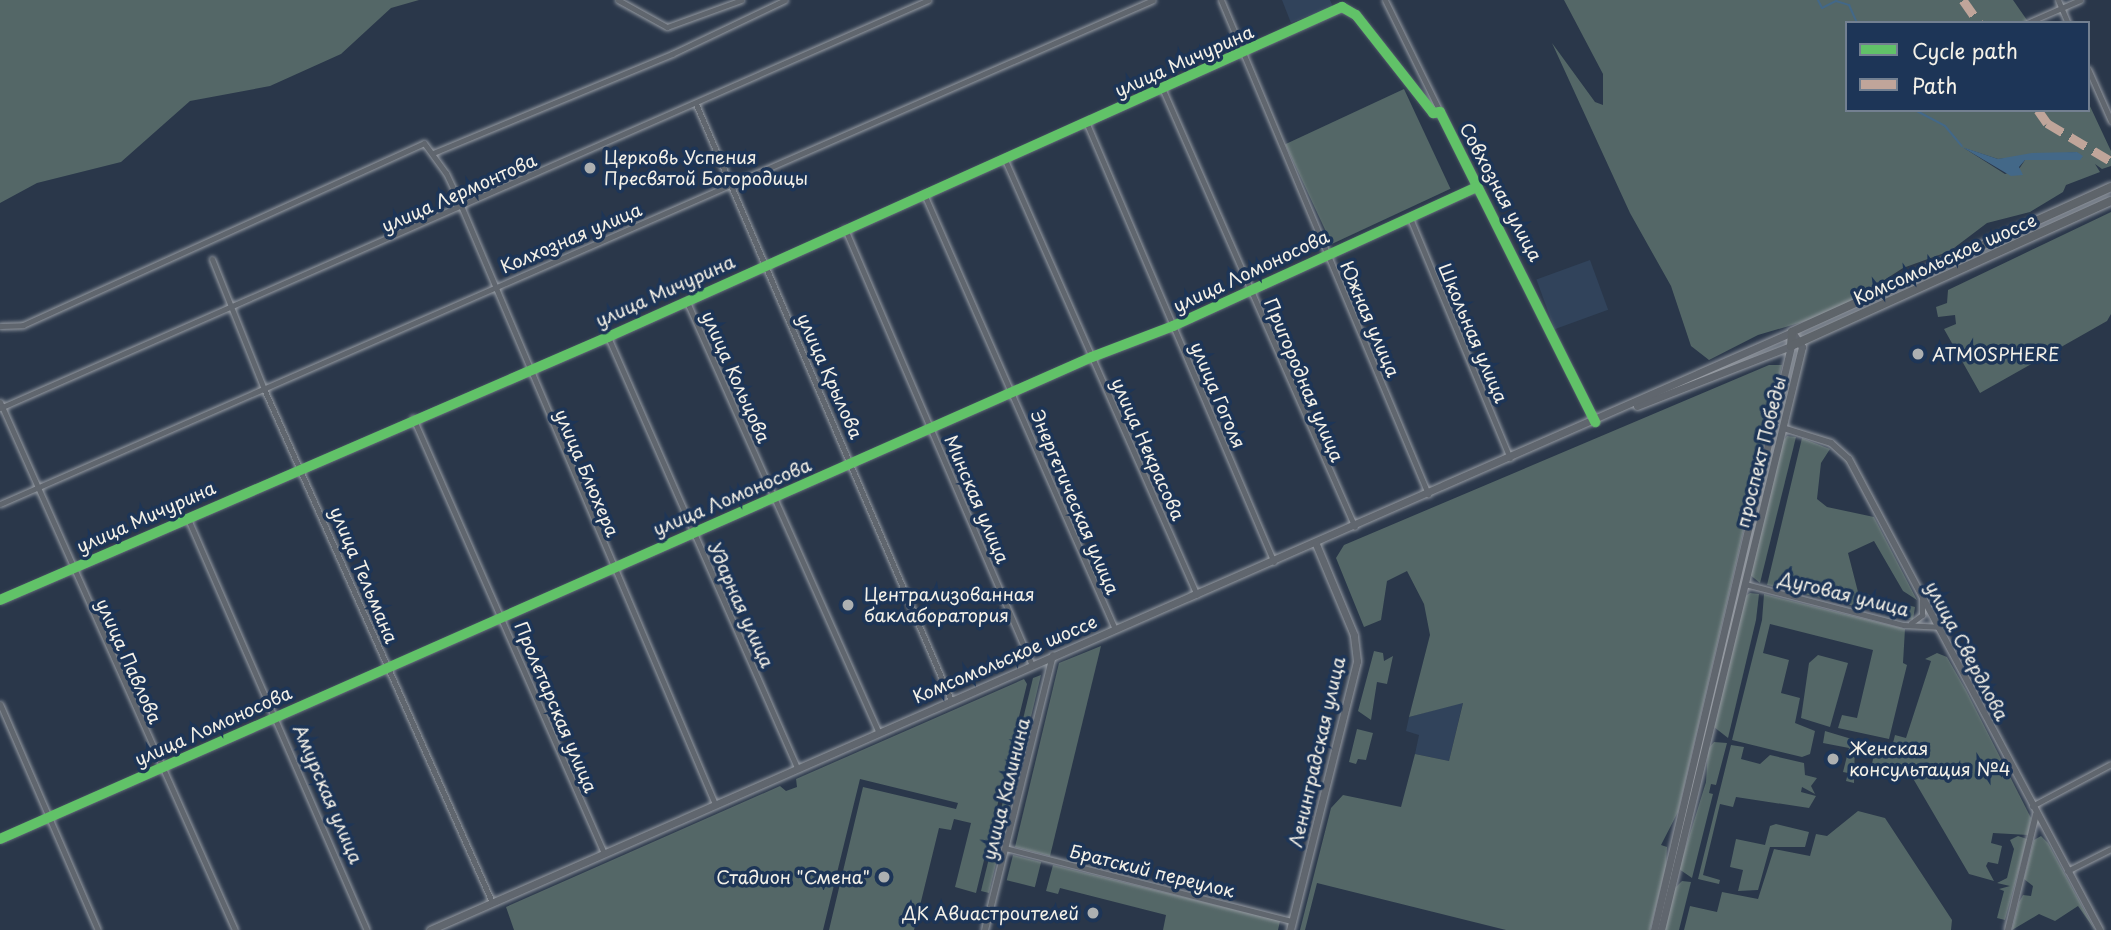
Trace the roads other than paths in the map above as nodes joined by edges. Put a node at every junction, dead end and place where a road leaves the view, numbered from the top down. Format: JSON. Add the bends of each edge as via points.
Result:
{"nodes":[{"id":1,"x":618,"y":0,"type":"edge"},
{"id":2,"x":741,"y":0,"type":"edge"},
{"id":3,"x":781,"y":0,"type":"edge"},
{"id":4,"x":928,"y":0,"type":"edge"},
{"id":5,"x":1153,"y":0,"type":"edge"},
{"id":6,"x":1221,"y":0,"type":"edge"},
{"id":7,"x":1385,"y":0,"type":"edge"},
{"id":8,"x":2058,"y":0,"type":"edge"},
{"id":9,"x":2080,"y":0,"type":"edge"},
{"id":10,"x":1342,"y":8,"type":"joint"},
{"id":11,"x":2061,"y":8,"type":"junction"},
{"id":12,"x":2032,"y":21,"type":"edge"},
{"id":13,"x":2067,"y":21,"type":"edge"},
{"id":14,"x":1243,"y":54,"type":"junction"},
{"id":15,"x":2090,"y":74,"type":"edge"},
{"id":16,"x":1163,"y":90,"type":"junction"},
{"id":17,"x":696,"y":104,"type":"junction"},
{"id":18,"x":1440,"y":112,"type":"junction"},
{"id":19,"x":2111,"y":121,"type":"edge"},
{"id":20,"x":1087,"y":124,"type":"junction"},
{"id":21,"x":433,"y":153,"type":"junction"},
{"id":22,"x":1005,"y":160,"type":"junction"},
{"id":23,"x":729,"y":185,"type":"junction"},
{"id":24,"x":1477,"y":187,"type":"junction"},
{"id":25,"x":2111,"y":187,"type":"edge"},
{"id":26,"x":924,"y":194,"type":"junction"},
{"id":27,"x":2111,"y":201,"type":"edge"},
{"id":28,"x":462,"y":208,"type":"junction"},
{"id":29,"x":1410,"y":218,"type":"junction"},
{"id":30,"x":845,"y":229,"type":"junction"},
{"id":31,"x":1328,"y":254,"type":"junction"},
{"id":32,"x":212,"y":258,"type":"dead end"},
{"id":33,"x":765,"y":266,"type":"junction"},
{"id":34,"x":492,"y":287,"type":"junction"},
{"id":35,"x":1250,"y":291,"type":"junction"},
{"id":36,"x":687,"y":302,"type":"junction"},
{"id":37,"x":233,"y":308,"type":"junction"},
{"id":38,"x":0,"y":326,"type":"edge"},
{"id":39,"x":1173,"y":326,"type":"junction"},
{"id":40,"x":1792,"y":332,"type":"junction"},
{"id":41,"x":608,"y":337,"type":"junction"},
{"id":42,"x":1802,"y":341,"type":"junction"},
{"id":43,"x":1791,"y":346,"type":"junction"},
{"id":44,"x":1092,"y":357,"type":"junction"},
{"id":45,"x":527,"y":369,"type":"junction"},
{"id":46,"x":1688,"y":378,"type":"junction"},
{"id":47,"x":1692,"y":386,"type":"junction"},
{"id":48,"x":264,"y":389,"type":"junction"},
{"id":49,"x":1013,"y":393,"type":"junction"},
{"id":50,"x":1,"y":406,"type":"edge"},
{"id":51,"x":413,"y":418,"type":"junction"},
{"id":52,"x":1595,"y":422,"type":"junction"},
{"id":53,"x":1774,"y":426,"type":"junction"},
{"id":54,"x":1783,"y":428,"type":"junction"},
{"id":55,"x":933,"y":429,"type":"junction"},
{"id":56,"x":1510,"y":458,"type":"junction"},
{"id":57,"x":853,"y":464,"type":"junction"},
{"id":58,"x":302,"y":467,"type":"junction"},
{"id":59,"x":38,"y":487,"type":"junction"},
{"id":60,"x":1428,"y":494,"type":"junction"},
{"id":61,"x":775,"y":499,"type":"junction"},
{"id":62,"x":0,"y":504,"type":"edge"},
{"id":63,"x":188,"y":519,"type":"junction"},
{"id":64,"x":1355,"y":527,"type":"junction"},
{"id":65,"x":694,"y":532,"type":"junction"},
{"id":66,"x":1317,"y":544,"type":"junction"},
{"id":67,"x":1274,"y":562,"type":"junction"},
{"id":68,"x":72,"y":568,"type":"junction"},
{"id":69,"x":613,"y":568,"type":"junction"},
{"id":70,"x":1741,"y":583,"type":"junction"},
{"id":71,"x":1197,"y":595,"type":"junction"},
{"id":72,"x":0,"y":600,"type":"edge"},
{"id":73,"x":1922,"y":600,"type":"junction"},
{"id":74,"x":503,"y":618,"type":"junction"},
{"id":75,"x":1904,"y":625,"type":"junction"},
{"id":76,"x":1938,"y":627,"type":"junction"},
{"id":77,"x":1115,"y":629,"type":"junction"},
{"id":78,"x":1053,"y":655,"type":"junction"},
{"id":79,"x":1031,"y":664,"type":"junction"},
{"id":80,"x":388,"y":667,"type":"junction"},
{"id":81,"x":951,"y":700,"type":"junction"},
{"id":82,"x":0,"y":704,"type":"edge"},
{"id":83,"x":276,"y":716,"type":"junction"},
{"id":84,"x":878,"y":732,"type":"junction"},
{"id":85,"x":2111,"y":764,"type":"edge"},
{"id":86,"x":162,"y":767,"type":"junction"},
{"id":87,"x":797,"y":768,"type":"junction"},
{"id":88,"x":715,"y":804,"type":"junction"},
{"id":89,"x":2032,"y":806,"type":"junction"},
{"id":90,"x":2036,"y":814,"type":"junction"},
{"id":91,"x":49,"y":817,"type":"junction"},
{"id":92,"x":2046,"y":833,"type":"junction"},
{"id":93,"x":2031,"y":835,"type":"junction"},
{"id":94,"x":0,"y":839,"type":"edge"},
{"id":95,"x":1005,"y":848,"type":"junction"},
{"id":96,"x":2111,"y":849,"type":"edge"},
{"id":97,"x":604,"y":853,"type":"junction"},
{"id":98,"x":2067,"y":871,"type":"junction"},
{"id":99,"x":1670,"y":875,"type":"junction"},
{"id":100,"x":492,"y":902,"type":"junction"},
{"id":101,"x":1292,"y":921,"type":"junction"},
{"id":102,"x":98,"y":930,"type":"edge"},
{"id":103,"x":235,"y":930,"type":"edge"},
{"id":104,"x":367,"y":930,"type":"edge"},
{"id":105,"x":430,"y":930,"type":"edge"},
{"id":106,"x":985,"y":930,"type":"edge"},
{"id":107,"x":1290,"y":930,"type":"edge"},
{"id":108,"x":1654,"y":930,"type":"edge"},
{"id":109,"x":1661,"y":930,"type":"edge"},
{"id":110,"x":2008,"y":930,"type":"edge"},
{"id":111,"x":2100,"y":930,"type":"edge"}],
"edges":[{"from":1,"to":2,"type":"street","via":[[667,27]]},
{"from":3,"to":21,"type":"street","via":[[672,54]]},
{"from":4,"to":17,"type":"street","name":"улица Лермонтова"},
{"from":5,"to":23,"type":"street","name":"Колхозная улица"},
{"from":6,"to":14,"type":"street","name":"Южная улица"},
{"from":7,"to":18,"type":"street"},
{"from":8,"to":11,"type":"street"},
{"from":9,"to":11,"type":"street"},
{"from":10,"to":14,"type":"street","name":"улица Мичурина"},
{"from":10,"to":18,"type":"street","name":"Совхозная улица","via":[[1356,15],[1433,113]]},
{"from":11,"to":12,"type":"street"},
{"from":11,"to":13,"type":"street"},
{"from":14,"to":16,"type":"street","name":"улица Мичурина"},
{"from":14,"to":31,"type":"street","name":"Южная улица"},
{"from":15,"to":19,"type":"street"},
{"from":16,"to":20,"type":"street","name":"улица Мичурина"},
{"from":16,"to":35,"type":"street","name":"Пригородная улица"},
{"from":17,"to":23,"type":"street","name":"улица Крылова"},
{"from":17,"to":28,"type":"street","name":"улица Лермонтова"},
{"from":18,"to":24,"type":"street","name":"Совхозная улица"},
{"from":20,"to":22,"type":"street","name":"улица Мичурина"},
{"from":20,"to":39,"type":"street","name":"улица Гоголя"},
{"from":21,"to":28,"type":"street","name":"улица Блюхера"},
{"from":21,"to":38,"type":"street","via":[[424,144],[23,325]]},
{"from":22,"to":26,"type":"street","name":"улица Мичурина"},
{"from":22,"to":44,"type":"street","name":"улица Некрасова"},
{"from":23,"to":33,"type":"street","name":"улица Крылова"},
{"from":23,"to":34,"type":"street","name":"Колхозная улица"},
{"from":24,"to":29,"type":"street","name":"улица Ломоносова"},
{"from":24,"to":52,"type":"street","name":"Совхозная улица","via":[[1534,292]]},
{"from":25,"to":40,"type":"main road","name":"Комсомольское шоссе"},
{"from":26,"to":30,"type":"street","name":"улица Мичурина"},
{"from":26,"to":49,"type":"street","name":"Энергетическая улица"},
{"from":27,"to":42,"type":"main road","name":"Комсомольское шоссе"},
{"from":28,"to":34,"type":"street","name":"улица Блюхера"},
{"from":28,"to":37,"type":"street","name":"улица Лермонтова"},
{"from":29,"to":31,"type":"street","name":"улица Ломоносова"},
{"from":29,"to":56,"type":"street","name":"Школьная улица"},
{"from":30,"to":33,"type":"street","name":"улица Мичурина"},
{"from":30,"to":55,"type":"street","name":"Минская улица"},
{"from":31,"to":35,"type":"street","name":"улица Ломоносова"},
{"from":31,"to":60,"type":"street","name":"Южная улица"},
{"from":32,"to":37,"type":"street","name":"улица Тельмана"},
{"from":33,"to":36,"type":"street","name":"улица Мичурина"},
{"from":33,"to":57,"type":"street","name":"улица Крылова"},
{"from":34,"to":45,"type":"street","name":"улица Блюхера"},
{"from":34,"to":48,"type":"street","name":"Колхозная улица"},
{"from":35,"to":39,"type":"street","name":"улица Ломоносова"},
{"from":35,"to":64,"type":"street","name":"Пригородная улица"},
{"from":36,"to":41,"type":"street","name":"улица Мичурина"},
{"from":36,"to":61,"type":"street","name":"улица Кольцова"},
{"from":37,"to":48,"type":"street","name":"улица Тельмана"},
{"from":37,"to":50,"type":"street","name":"улица Лермонтова"},
{"from":39,"to":44,"type":"street","name":"улица Ломоносова"},
{"from":39,"to":67,"type":"street","name":"улица Гоголя"},
{"from":40,"to":42,"type":"main road"},
{"from":40,"to":43,"type":"main road"},
{"from":40,"to":46,"type":"main road","name":"Комсомольское шоссе"},
{"from":41,"to":45,"type":"street","name":"улица Мичурина"},
{"from":41,"to":65,"type":"street","name":"Ударная улица"},
{"from":42,"to":43,"type":"main road","name":"Комсомольское шоссе"},
{"from":42,"to":54,"type":"main road","name":"проспект Победы"},
{"from":43,"to":47,"type":"main road","name":"Комсомольское шоссе"},
{"from":43,"to":53,"type":"main road","name":"проспект Победы"},
{"from":44,"to":49,"type":"street","name":"улица Ломоносова"},
{"from":44,"to":71,"type":"street","name":"улица Некрасова"},
{"from":45,"to":51,"type":"street","name":"улица Мичурина"},
{"from":45,"to":69,"type":"street","name":"улица Блюхера"},
{"from":46,"to":47,"type":"main road"},
{"from":46,"to":52,"type":"main road","name":"Комсомольское шоссе"},
{"from":47,"to":52,"type":"main road","name":"Комсомольское шоссе"},
{"from":48,"to":58,"type":"street","name":"улица Тельмана"},
{"from":48,"to":59,"type":"street","name":"Колхозная улица"},
{"from":49,"to":55,"type":"street","name":"улица Ломоносова"},
{"from":49,"to":77,"type":"street","name":"Энергетическая улица"},
{"from":50,"to":59,"type":"street","name":"улица Павлова"},
{"from":51,"to":58,"type":"street","name":"улица Мичурина"},
{"from":51,"to":74,"type":"street","name":"Пролетарская улица"},
{"from":52,"to":56,"type":"main road","name":"Комсомольское шоссе"},
{"from":53,"to":54,"type":"main road","name":"улица Свердлова"},
{"from":53,"to":70,"type":"main road","name":"проспект Победы"},
{"from":54,"to":70,"type":"main road","name":"проспект Победы"},
{"from":54,"to":73,"type":"street","name":"улица Свердлова","via":[[1831,443],[1849,458]]},
{"from":55,"to":57,"type":"street","name":"улица Ломоносова"},
{"from":55,"to":79,"type":"street","name":"Минская улица"},
{"from":56,"to":60,"type":"main road","name":"Комсомольское шоссе"},
{"from":57,"to":61,"type":"street","name":"улица Ломоносова"},
{"from":57,"to":81,"type":"street","name":"улица Крылова"},
{"from":58,"to":63,"type":"street","name":"улица Мичурина"},
{"from":58,"to":80,"type":"street","name":"улица Тельмана"},
{"from":59,"to":62,"type":"street","name":"Колхозная улица"},
{"from":59,"to":68,"type":"street","name":"улица Павлова"},
{"from":60,"to":64,"type":"main road","name":"Комсомольское шоссе"},
{"from":61,"to":65,"type":"street","name":"улица Ломоносова"},
{"from":61,"to":84,"type":"street","name":"улица Кольцова"},
{"from":63,"to":68,"type":"street","name":"улица Мичурина"},
{"from":63,"to":83,"type":"street","name":"Амурская улица"},
{"from":64,"to":66,"type":"main road","name":"Комсомольское шоссе"},
{"from":65,"to":69,"type":"street","name":"улица Ломоносова"},
{"from":65,"to":87,"type":"street","name":"Ударная улица"},
{"from":66,"to":67,"type":"main road","name":"Комсомольское шоссе"},
{"from":66,"to":101,"type":"main road","name":"Ленинградская улица","via":[[1354,635],[1357,661]]},
{"from":67,"to":71,"type":"main road","name":"Комсомольское шоссе"},
{"from":68,"to":72,"type":"street","name":"улица Мичурина"},
{"from":68,"to":86,"type":"street","name":"улица Павлова"},
{"from":69,"to":74,"type":"street","name":"улица Ломоносова"},
{"from":69,"to":88,"type":"street","name":"улица Блюхера"},
{"from":70,"to":75,"type":"street","name":"Дуговая улица"},
{"from":70,"to":99,"type":"main road","name":"проспект Победы"},
{"from":71,"to":77,"type":"main road","name":"Комсомольское шоссе"},
{"from":73,"to":75,"type":"street","via":[[1918,622]]},
{"from":73,"to":76,"type":"street","name":"улица Свердлова"},
{"from":74,"to":80,"type":"street","name":"улица Ломоносова"},
{"from":74,"to":97,"type":"street","name":"Пролетарская улица"},
{"from":75,"to":76,"type":"street","name":"Дуговая улица"},
{"from":76,"to":89,"type":"street","name":"улица Свердлова"},
{"from":77,"to":78,"type":"main road","name":"Комсомольское шоссе"},
{"from":78,"to":79,"type":"main road","name":"Комсомольское шоссе"},
{"from":78,"to":95,"type":"street","name":"улица Калинина"},
{"from":79,"to":81,"type":"main road","name":"Комсомольское шоссе"},
{"from":80,"to":83,"type":"street","name":"улица Ломоносова"},
{"from":80,"to":100,"type":"street","name":"улица Тельмана"},
{"from":81,"to":84,"type":"main road","name":"Комсомольское шоссе"},
{"from":82,"to":91,"type":"street"},
{"from":83,"to":86,"type":"street","name":"улица Ломоносова"},
{"from":83,"to":104,"type":"street","name":"Амурская улица"},
{"from":84,"to":87,"type":"main road","name":"Комсомольское шоссе"},
{"from":85,"to":89,"type":"street"},
{"from":86,"to":91,"type":"street","name":"улица Ломоносова"},
{"from":86,"to":103,"type":"street","name":"улица Павлова"},
{"from":87,"to":88,"type":"main road","name":"Комсомольское шоссе"},
{"from":88,"to":97,"type":"main road","name":"Комсомольское шоссе"},
{"from":89,"to":90,"type":"street","name":"улица Свердлова"},
{"from":90,"to":92,"type":"street","name":"улица Свердлова"},
{"from":90,"to":93,"type":"street"},
{"from":91,"to":94,"type":"street","name":"улица Ломоносова"},
{"from":91,"to":102,"type":"street"},
{"from":92,"to":93,"type":"street"},
{"from":92,"to":98,"type":"street","name":"улица Свердлова"},
{"from":93,"to":110,"type":"street"},
{"from":95,"to":101,"type":"street","name":"Братский переулок"},
{"from":95,"to":106,"type":"street","name":"улица Калинина"},
{"from":96,"to":98,"type":"street"},
{"from":97,"to":100,"type":"main road","name":"Комсомольское шоссе"},
{"from":98,"to":111,"type":"street","name":"улица Свердлова"},
{"from":99,"to":108,"type":"main road","name":"проспект Победы"},
{"from":99,"to":109,"type":"main road","name":"проспект Победы"},
{"from":100,"to":105,"type":"main road","name":"Комсомольское шоссе"},
{"from":101,"to":107,"type":"main road","name":"Ленинградская улица"}]}
